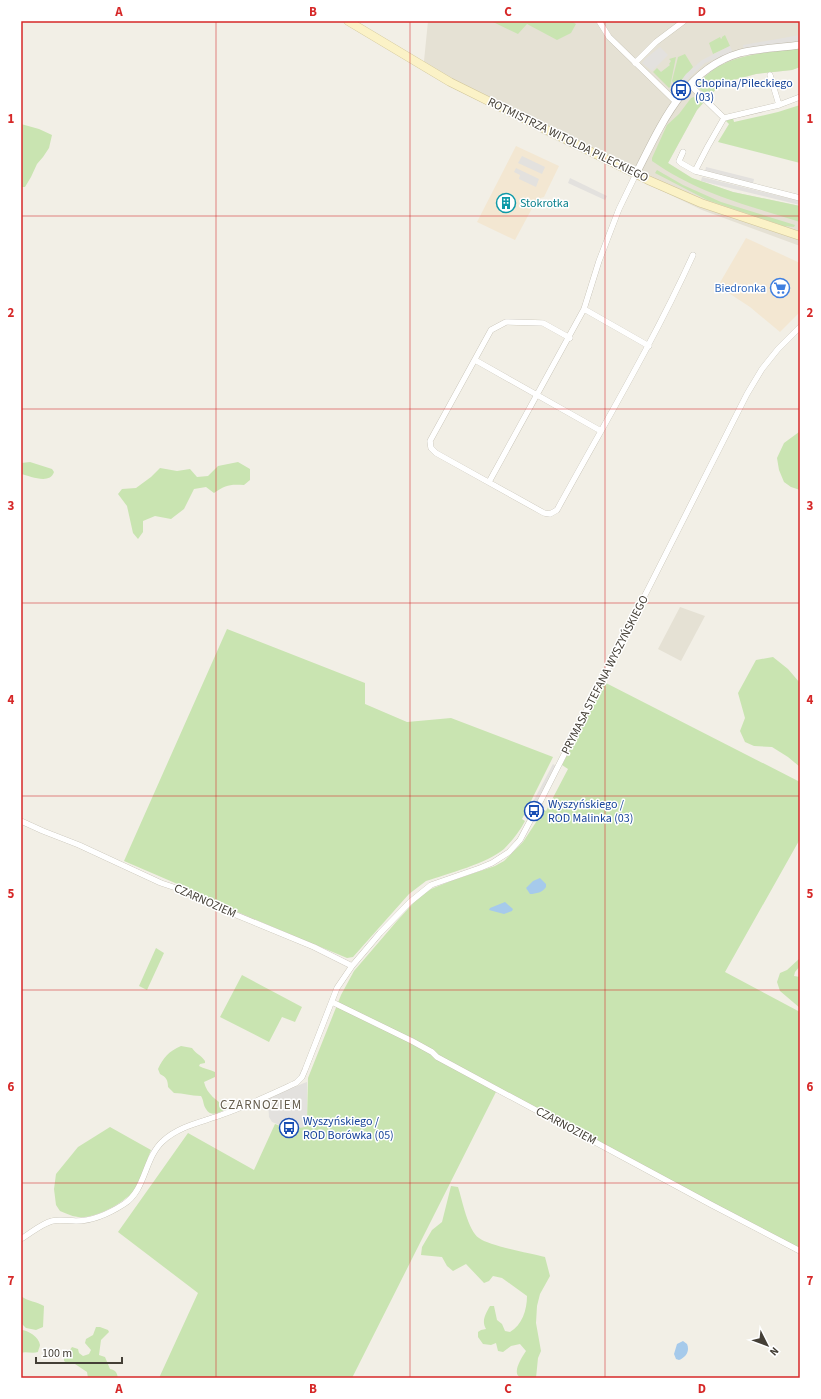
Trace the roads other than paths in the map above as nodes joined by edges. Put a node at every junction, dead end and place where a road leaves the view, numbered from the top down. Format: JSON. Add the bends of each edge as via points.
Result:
{"nodes":[{"id":1,"x":348,"y":21,"type":"edge"},
{"id":2,"x":599,"y":21,"type":"edge"},
{"id":3,"x":684,"y":21,"type":"edge"},
{"id":4,"x":800,"y":45,"type":"edge"},
{"id":5,"x":635,"y":63,"type":"junction"},
{"id":6,"x":770,"y":76,"type":"dead end"},
{"id":7,"x":690,"y":85,"type":"junction"},
{"id":8,"x":800,"y":97,"type":"edge"},
{"id":9,"x":676,"y":102,"type":"junction"},
{"id":10,"x":778,"y":105,"type":"junction"},
{"id":11,"x":724,"y":118,"type":"junction"},
{"id":12,"x":683,"y":152,"type":"dead end"},
{"id":13,"x":695,"y":171,"type":"junction"},
{"id":14,"x":636,"y":174,"type":"junction"},
{"id":15,"x":800,"y":198,"type":"edge"},
{"id":16,"x":800,"y":236,"type":"edge"},
{"id":17,"x":693,"y":255,"type":"dead end"},
{"id":18,"x":584,"y":310,"type":"junction"},
{"id":19,"x":800,"y":327,"type":"edge"},
{"id":20,"x":570,"y":338,"type":"junction"},
{"id":21,"x":649,"y":346,"type":"junction"},
{"id":22,"x":475,"y":360,"type":"junction"},
{"id":23,"x":538,"y":395,"type":"junction"},
{"id":24,"x":601,"y":431,"type":"junction"},
{"id":25,"x":489,"y":482,"type":"junction"},
{"id":26,"x":21,"y":821,"type":"edge"},
{"id":27,"x":352,"y":966,"type":"junction"},
{"id":28,"x":332,"y":1002,"type":"junction"},
{"id":29,"x":21,"y":1239,"type":"edge"},
{"id":30,"x":800,"y":1251,"type":"edge"}],
"edges":[{"from":1,"to":14,"type":"main road","name":"ROTMISTRZA WITOLDA PILECKIEGO","via":[[450,82]]},
{"from":2,"to":5,"type":"street","via":[[609,37]]},
{"from":3,"to":5,"type":"street","via":[[656,42]]},
{"from":4,"to":7,"type":"street","via":[[734,55],[709,67]]},
{"from":5,"to":9,"type":"street"},
{"from":6,"to":10,"type":"street"},
{"from":7,"to":9,"type":"street"},
{"from":7,"to":11,"type":"street"},
{"from":8,"to":10,"type":"street"},
{"from":9,"to":14,"type":"street"},
{"from":10,"to":11,"type":"street"},
{"from":11,"to":13,"type":"street"},
{"from":12,"to":13,"type":"street","via":[[680,163]]},
{"from":13,"to":15,"type":"street"},
{"from":14,"to":16,"type":"main road","name":"ROTMISTRZA WITOLDA PILECKIEGO","via":[[701,203]]},
{"from":14,"to":18,"type":"street","via":[[619,209]]},
{"from":17,"to":21,"type":"street"},
{"from":18,"to":20,"type":"street"},
{"from":18,"to":21,"type":"street"},
{"from":19,"to":27,"type":"street","name":"PRYMASA STEFANA WYSZYŃSKIEGO","via":[[766,364],[747,394],[520,840],[509,852],[492,862],[423,890],[380,933]]},
{"from":20,"to":22,"type":"street","via":[[543,323],[506,322],[491,330]]},
{"from":20,"to":23,"type":"street"},
{"from":21,"to":24,"type":"street"},
{"from":22,"to":23,"type":"street"},
{"from":22,"to":25,"type":"street","via":[[430,441],[431,448],[436,453]]},
{"from":23,"to":24,"type":"street"},
{"from":23,"to":25,"type":"street"},
{"from":24,"to":25,"type":"street","via":[[557,510],[550,514]]},
{"from":26,"to":27,"type":"street","name":"CZARNOZIEM","via":[[314,947]]},
{"from":27,"to":28,"type":"street","via":[[337,988]]},
{"from":28,"to":29,"type":"street","via":[[302,1077],[296,1083],[168,1137],[149,1160],[136,1192],[119,1207],[85,1221],[53,1221]]},
{"from":28,"to":30,"type":"street","name":"CZARNOZIEM","via":[[426,1048],[437,1057]]}]}
